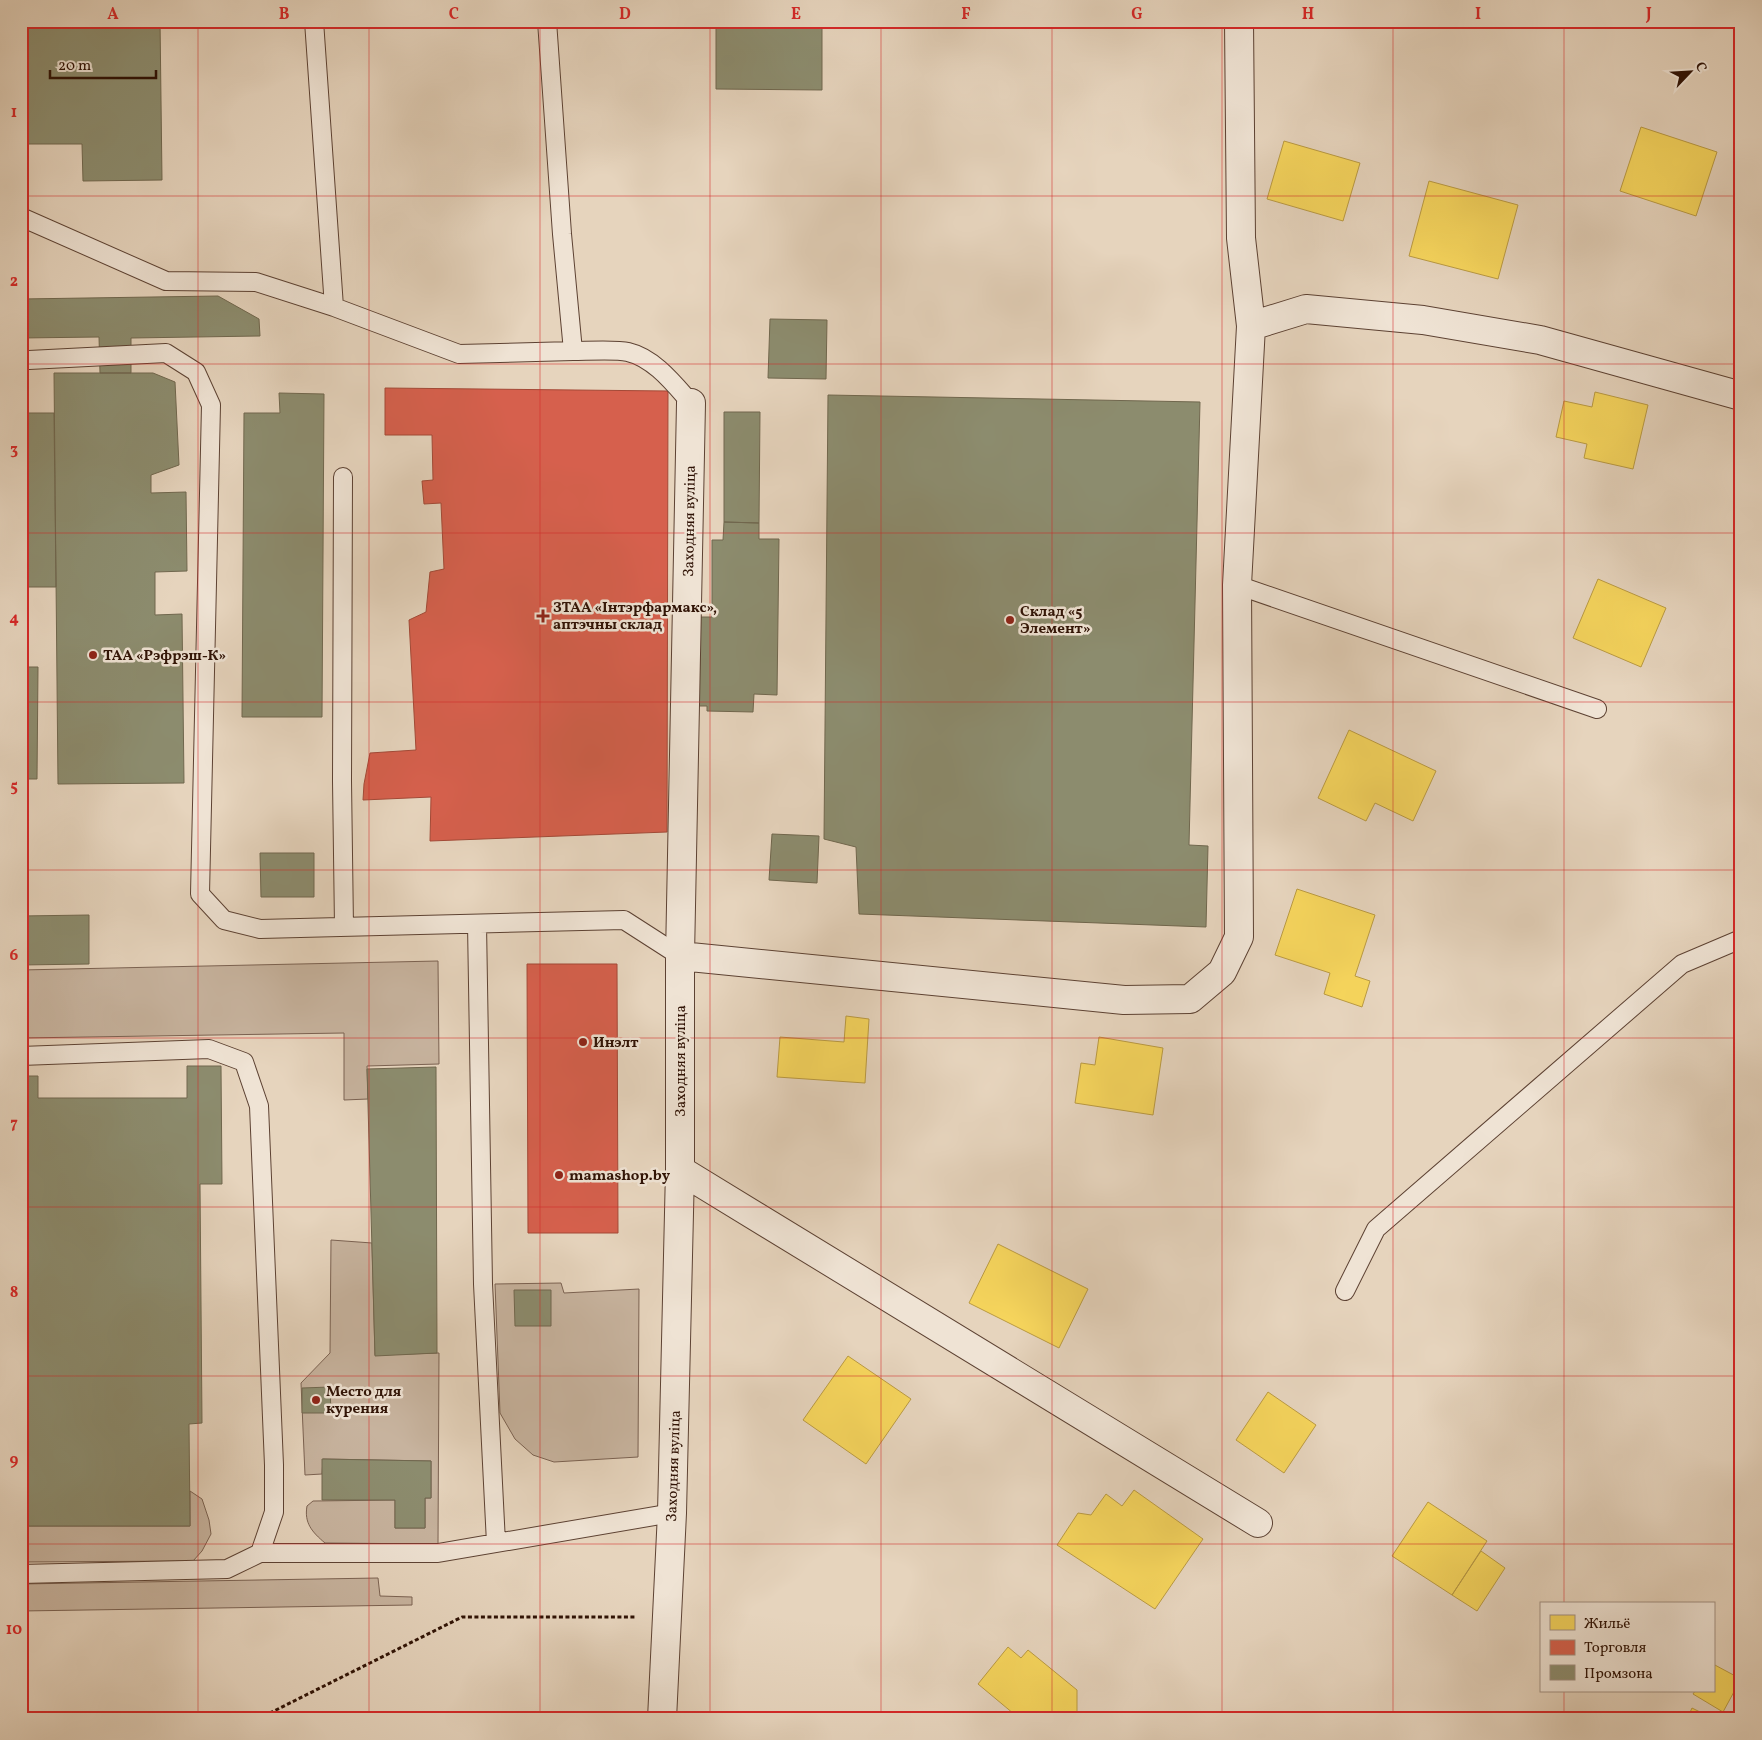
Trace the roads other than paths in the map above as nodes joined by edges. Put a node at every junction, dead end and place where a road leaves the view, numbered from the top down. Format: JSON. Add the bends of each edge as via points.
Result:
{"nodes":[{"id":1,"x":314,"y":21,"type":"edge"},
{"id":2,"x":547,"y":21,"type":"edge"},
{"id":3,"x":1239,"y":21,"type":"edge"},
{"id":4,"x":21,"y":217,"type":"edge"},
{"id":5,"x":334,"y":307,"type":"junction"},
{"id":6,"x":1251,"y":326,"type":"junction"},
{"id":7,"x":573,"y":351,"type":"junction"},
{"id":8,"x":29,"y":360,"type":"dead end"},
{"id":9,"x":1741,"y":396,"type":"edge"},
{"id":10,"x":691,"y":403,"type":"joint"},
{"id":11,"x":343,"y":477,"type":"dead end"},
{"id":12,"x":1236,"y":585,"type":"junction"},
{"id":13,"x":1597,"y":709,"type":"dead end"},
{"id":14,"x":477,"y":924,"type":"junction"},
{"id":15,"x":344,"y":927,"type":"junction"},
{"id":16,"x":1741,"y":939,"type":"edge"},
{"id":17,"x":680,"y":956,"type":"junction"},
{"id":18,"x":21,"y":1056,"type":"edge"},
{"id":19,"x":680,"y":1170,"type":"junction"},
{"id":20,"x":1345,"y":1291,"type":"dead end"},
{"id":21,"x":672,"y":1513,"type":"junction"},
{"id":22,"x":1258,"y":1523,"type":"dead end"},
{"id":23,"x":496,"y":1543,"type":"junction"},
{"id":24,"x":260,"y":1553,"type":"junction"},
{"id":25,"x":21,"y":1574,"type":"edge"},
{"id":26,"x":662,"y":1719,"type":"edge"}],
"edges":[{"from":1,"to":5,"type":"lane"},
{"from":2,"to":7,"type":"lane"},
{"from":3,"to":6,"type":"street","via":[[1241,238]]},
{"from":4,"to":5,"type":"lane","via":[[166,281],[256,282]]},
{"from":5,"to":7,"type":"lane","via":[[459,354]]},
{"from":6,"to":9,"type":"street","via":[[1306,309],[1423,320],[1540,340]]},
{"from":6,"to":12,"type":"street"},
{"from":7,"to":10,"type":"lane","via":[[627,351],[665,375]]},
{"from":8,"to":15,"type":"lane","via":[[166,353],[196,372],[211,405],[200,894],[224,920],[260,929]]},
{"from":10,"to":17,"type":"street","name":"Заходняя вуліца"},
{"from":11,"to":15,"type":"lane"},
{"from":12,"to":13,"type":"lane"},
{"from":12,"to":17,"type":"street","via":[[1239,937],[1222,972],[1190,999],[1124,1000]]},
{"from":14,"to":15,"type":"lane"},
{"from":14,"to":17,"type":"lane","via":[[624,920]]},
{"from":14,"to":23,"type":"lane","via":[[484,1284]]},
{"from":16,"to":20,"type":"lane","via":[[1682,964],[1376,1229]]},
{"from":17,"to":19,"type":"street","name":"Заходняя вуліца"},
{"from":18,"to":24,"type":"lane","via":[[209,1048],[244,1062],[259,1106],[274,1465],[274,1512]]},
{"from":19,"to":21,"type":"street","name":"Заходняя вуліца"},
{"from":19,"to":22,"type":"street"},
{"from":21,"to":23,"type":"lane"},
{"from":21,"to":26,"type":"street","name":"Заходняя вуліца"},
{"from":23,"to":24,"type":"lane","via":[[438,1553]]},
{"from":24,"to":25,"type":"lane","via":[[227,1569]]}]}
